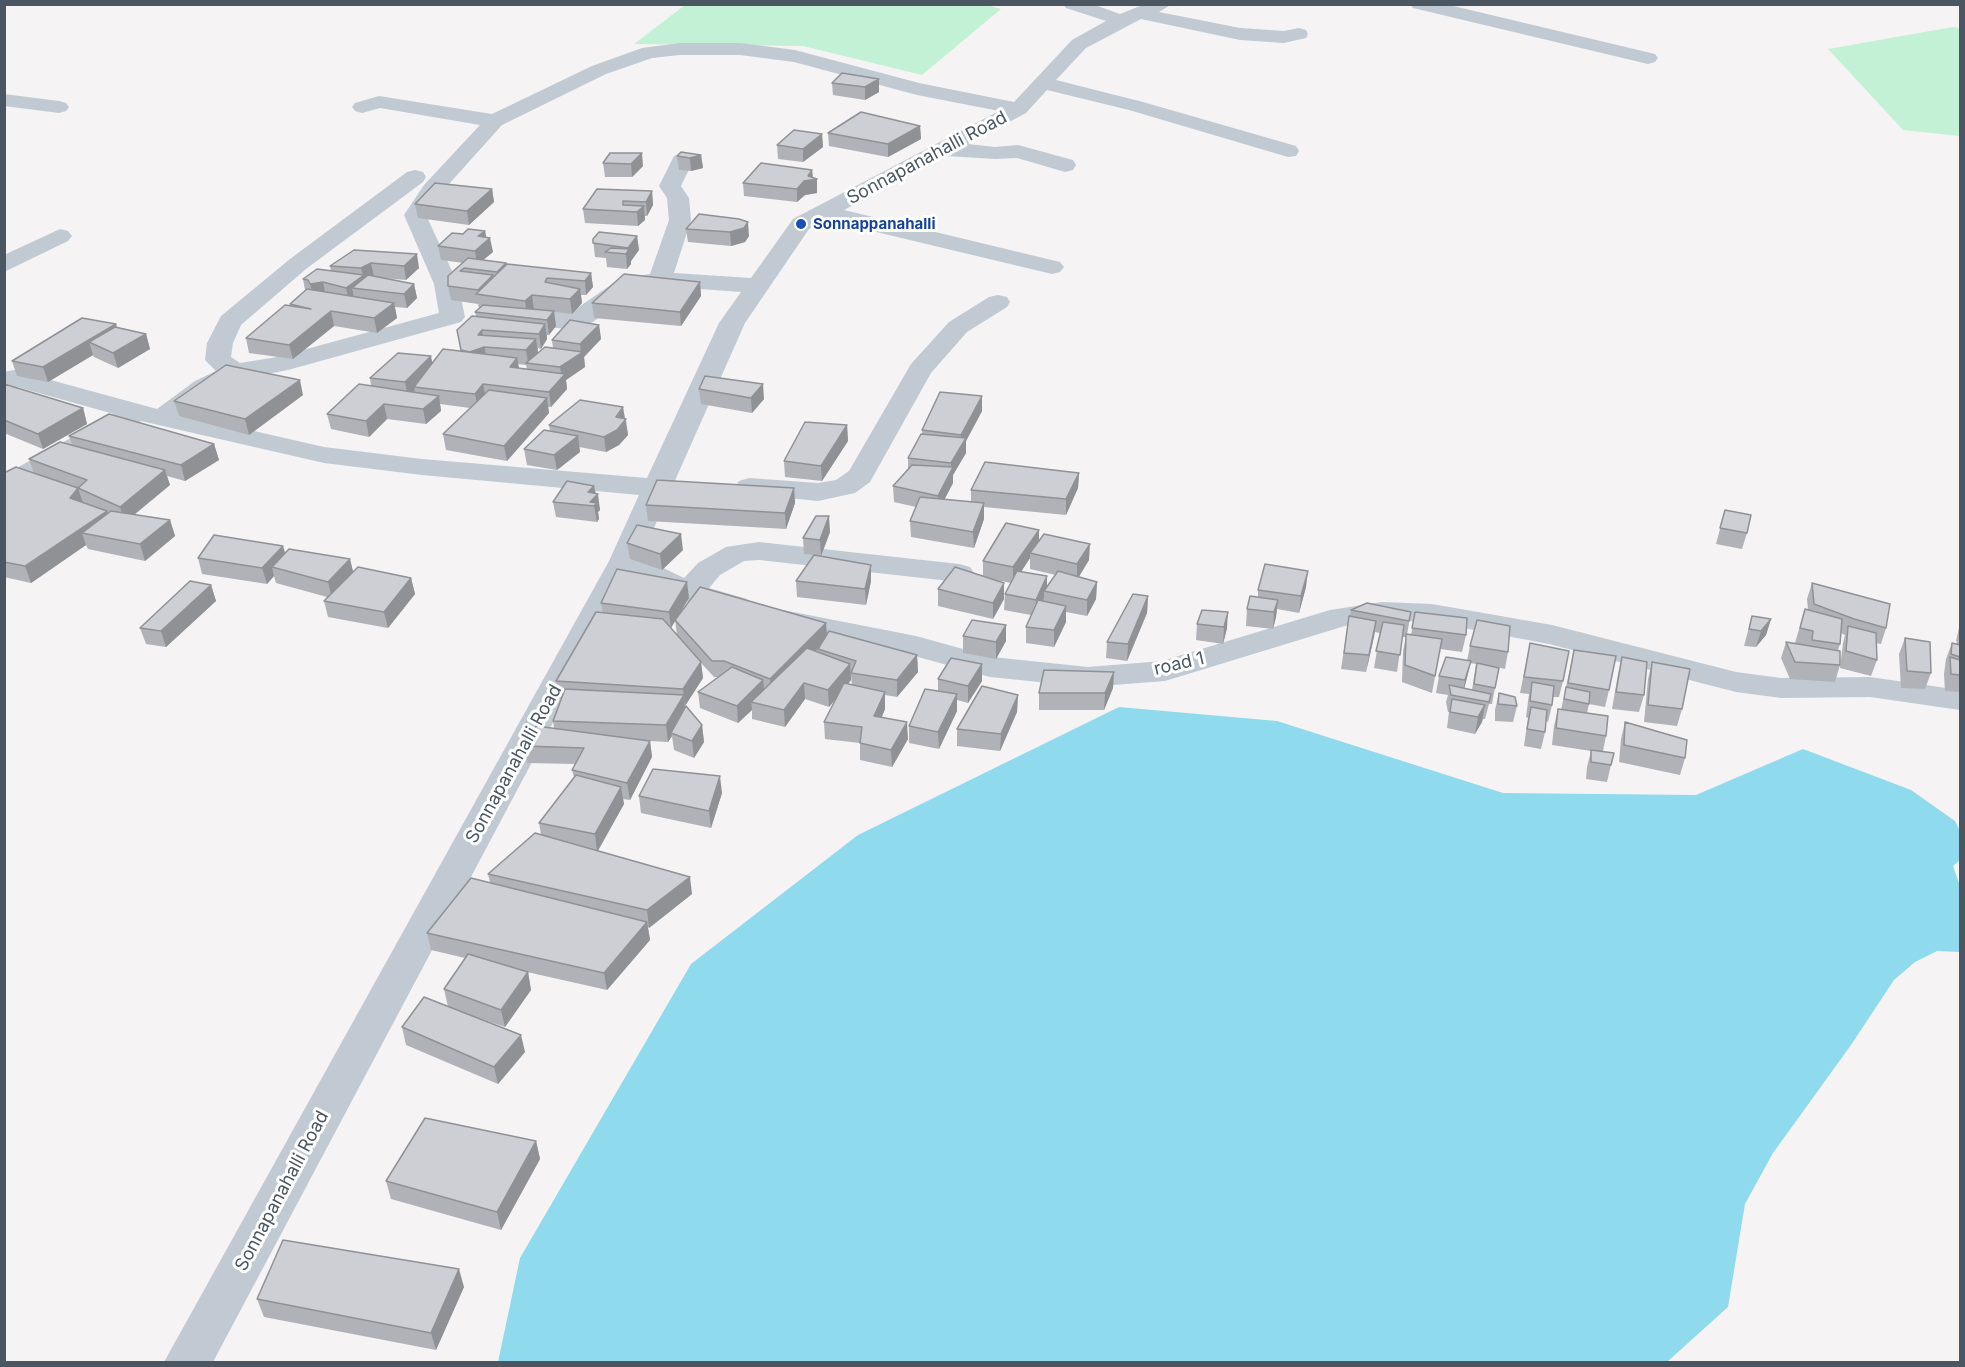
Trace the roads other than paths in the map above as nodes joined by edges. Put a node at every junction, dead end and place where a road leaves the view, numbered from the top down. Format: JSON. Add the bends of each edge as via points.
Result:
{"nodes":[{"id":1,"x":1419,"y":4,"type":"edge"},
{"id":2,"x":1078,"y":5,"type":"edge"},
{"id":3,"x":1141,"y":12,"type":"edge"},
{"id":4,"x":1299,"y":34,"type":"dead end"},
{"id":5,"x":1648,"y":58,"type":"dead end"},
{"id":6,"x":1042,"y":83,"type":"junction"},
{"id":7,"x":4,"y":100,"type":"edge"},
{"id":8,"x":59,"y":107,"type":"dead end"},
{"id":9,"x":362,"y":107,"type":"dead end"},
{"id":10,"x":1019,"y":110,"type":"junction"},
{"id":11,"x":495,"y":122,"type":"junction"},
{"id":12,"x":946,"y":148,"type":"junction"},
{"id":13,"x":1288,"y":151,"type":"dead end"},
{"id":14,"x":682,"y":161,"type":"edge"},
{"id":15,"x":1065,"y":165,"type":"dead end"},
{"id":16,"x":415,"y":177,"type":"dead end"},
{"id":17,"x":823,"y":212,"type":"junction"},
{"id":18,"x":60,"y":236,"type":"dead end"},
{"id":19,"x":4,"y":265,"type":"edge"},
{"id":20,"x":1052,"y":267,"type":"dead end"},
{"id":21,"x":660,"y":279,"type":"junction"},
{"id":22,"x":758,"y":286,"type":"junction"},
{"id":23,"x":998,"y":302,"type":"dead end"},
{"id":24,"x":470,"y":317,"type":"junction"},
{"id":25,"x":235,"y":372,"type":"junction"},
{"id":26,"x":8,"y":379,"type":"edge"},
{"id":27,"x":149,"y":415,"type":"junction"},
{"id":28,"x":667,"y":484,"type":"junction"},
{"id":29,"x":728,"y":486,"type":"edge"},
{"id":30,"x":4,"y":487,"type":"edge"},
{"id":31,"x":624,"y":561,"type":"junction"},
{"id":32,"x":959,"y":573,"type":"edge"},
{"id":33,"x":689,"y":592,"type":"junction"},
{"id":34,"x":1960,"y":700,"type":"edge"},
{"id":35,"x":189,"y":1362,"type":"edge"}],
"edges":[{"from":1,"to":5,"type":"street"},
{"from":2,"to":3,"type":"street"},
{"from":3,"to":4,"type":"street","via":[[1240,34]]},
{"from":3,"to":6,"type":"street","name":"Sonnapanahalli Road","via":[[1079,44]]},
{"from":6,"to":10,"type":"street","name":"Sonnapanahalli Road"},
{"from":6,"to":13,"type":"street"},
{"from":7,"to":8,"type":"street"},
{"from":9,"to":11,"type":"street","via":[[379,102]]},
{"from":10,"to":11,"type":"street","via":[[917,89],[795,56],[740,49],[680,49],[649,52],[599,70]]},
{"from":10,"to":12,"type":"street","name":"Sonnapanahalli Road"},
{"from":11,"to":24,"type":"street","via":[[432,190],[415,215],[446,284]]},
{"from":12,"to":15,"type":"street","via":[[1018,151]]},
{"from":12,"to":17,"type":"street","name":"Sonnapanahalli Road"},
{"from":14,"to":21,"type":"street","via":[[670,186],[678,198],[680,220]]},
{"from":16,"to":25,"type":"street","via":[[298,264],[230,321],[220,343],[218,360]]},
{"from":17,"to":20,"type":"street"},
{"from":17,"to":22,"type":"street","name":"Sonnapanahalli Road","via":[[801,224]]},
{"from":18,"to":19,"type":"street"},
{"from":21,"to":22,"type":"street"},
{"from":21,"to":24,"type":"street","via":[[627,285],[584,317],[572,321]]},
{"from":22,"to":28,"type":"street","name":"Sonnapanahalli Road","via":[[732,323]]},
{"from":23,"to":29,"type":"street","via":[[958,327],[920,370],[860,476],[845,487],[818,492]]},
{"from":24,"to":25,"type":"street"},
{"from":25,"to":27,"type":"street"},
{"from":26,"to":27,"type":"street"},
{"from":27,"to":28,"type":"street","via":[[324,455],[422,467]]},
{"from":27,"to":30,"type":"street"},
{"from":28,"to":31,"type":"street","name":"Sonnapanahalli Road"},
{"from":31,"to":33,"type":"street","name":"road 1"},
{"from":31,"to":35,"type":"street","name":"Sonnapanahalli Road"},
{"from":32,"to":33,"type":"street","via":[[759,551],[737,552],[709,569]]},
{"from":33,"to":34,"type":"street","name":"road 1","via":[[806,625],[916,646],[990,667],[1088,677],[1165,670],[1341,617],[1382,611],[1432,613],[1552,635],[1736,682],[1781,688],[1870,687]]}]}
